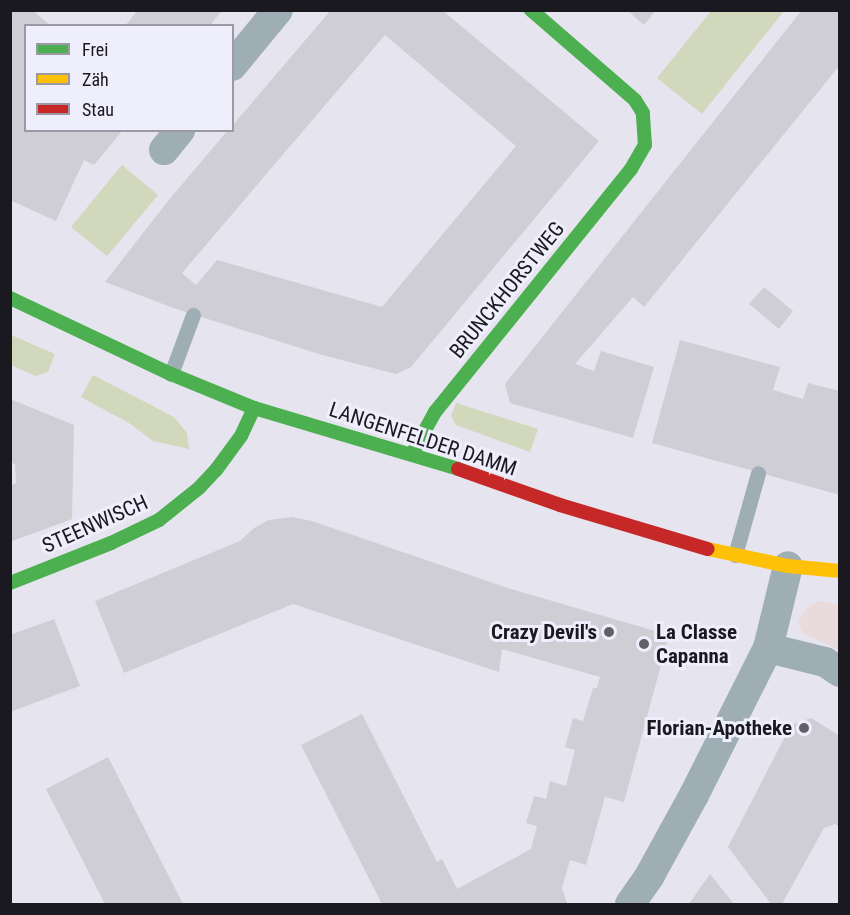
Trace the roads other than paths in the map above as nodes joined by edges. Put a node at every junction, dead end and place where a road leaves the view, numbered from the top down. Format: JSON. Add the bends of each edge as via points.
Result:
{"nodes":[{"id":1,"x":278,"y":10,"type":"edge"},
{"id":2,"x":531,"y":10,"type":"edge"},
{"id":3,"x":234,"y":64,"type":"edge"},
{"id":4,"x":10,"y":298,"type":"edge"},
{"id":5,"x":194,"y":315,"type":"dead end"},
{"id":6,"x":171,"y":374,"type":"junction"},
{"id":7,"x":254,"y":408,"type":"junction"},
{"id":8,"x":412,"y":454,"type":"junction"},
{"id":9,"x":759,"y":473,"type":"dead end"},
{"id":10,"x":735,"y":555,"type":"junction"},
{"id":11,"x":788,"y":566,"type":"junction"},
{"id":12,"x":840,"y":571,"type":"edge"},
{"id":13,"x":10,"y":582,"type":"edge"},
{"id":14,"x":768,"y":648,"type":"junction"},
{"id":15,"x":840,"y":672,"type":"edge"},
{"id":16,"x":630,"y":904,"type":"edge"}],
"edges":[{"from":1,"to":3,"type":"street"},
{"from":2,"to":8,"type":"street","name":"BRUNCKHORSTWEG","via":[[635,100],[646,128],[640,157],[435,412]]},
{"from":4,"to":6,"type":"street","name":"LANGENFELDER DAMM"},
{"from":5,"to":6,"type":"lane"},
{"from":6,"to":7,"type":"street","name":"LANGENFELDER DAMM"},
{"from":7,"to":8,"type":"street","name":"LANGENFELDER DAMM"},
{"from":7,"to":13,"type":"street","name":"STEENWISCH","via":[[241,436],[216,470],[159,520]]},
{"from":8,"to":10,"type":"street","name":"LANGENFELDER DAMM","via":[[580,512]]},
{"from":9,"to":10,"type":"lane"},
{"from":10,"to":11,"type":"street","name":"LANGENFELDER DAMM"},
{"from":11,"to":12,"type":"street","name":"LANGENFELDER DAMM"},
{"from":11,"to":14,"type":"street"},
{"from":14,"to":15,"type":"street","via":[[825,662]]},
{"from":14,"to":16,"type":"street","via":[[688,805]]}]}
